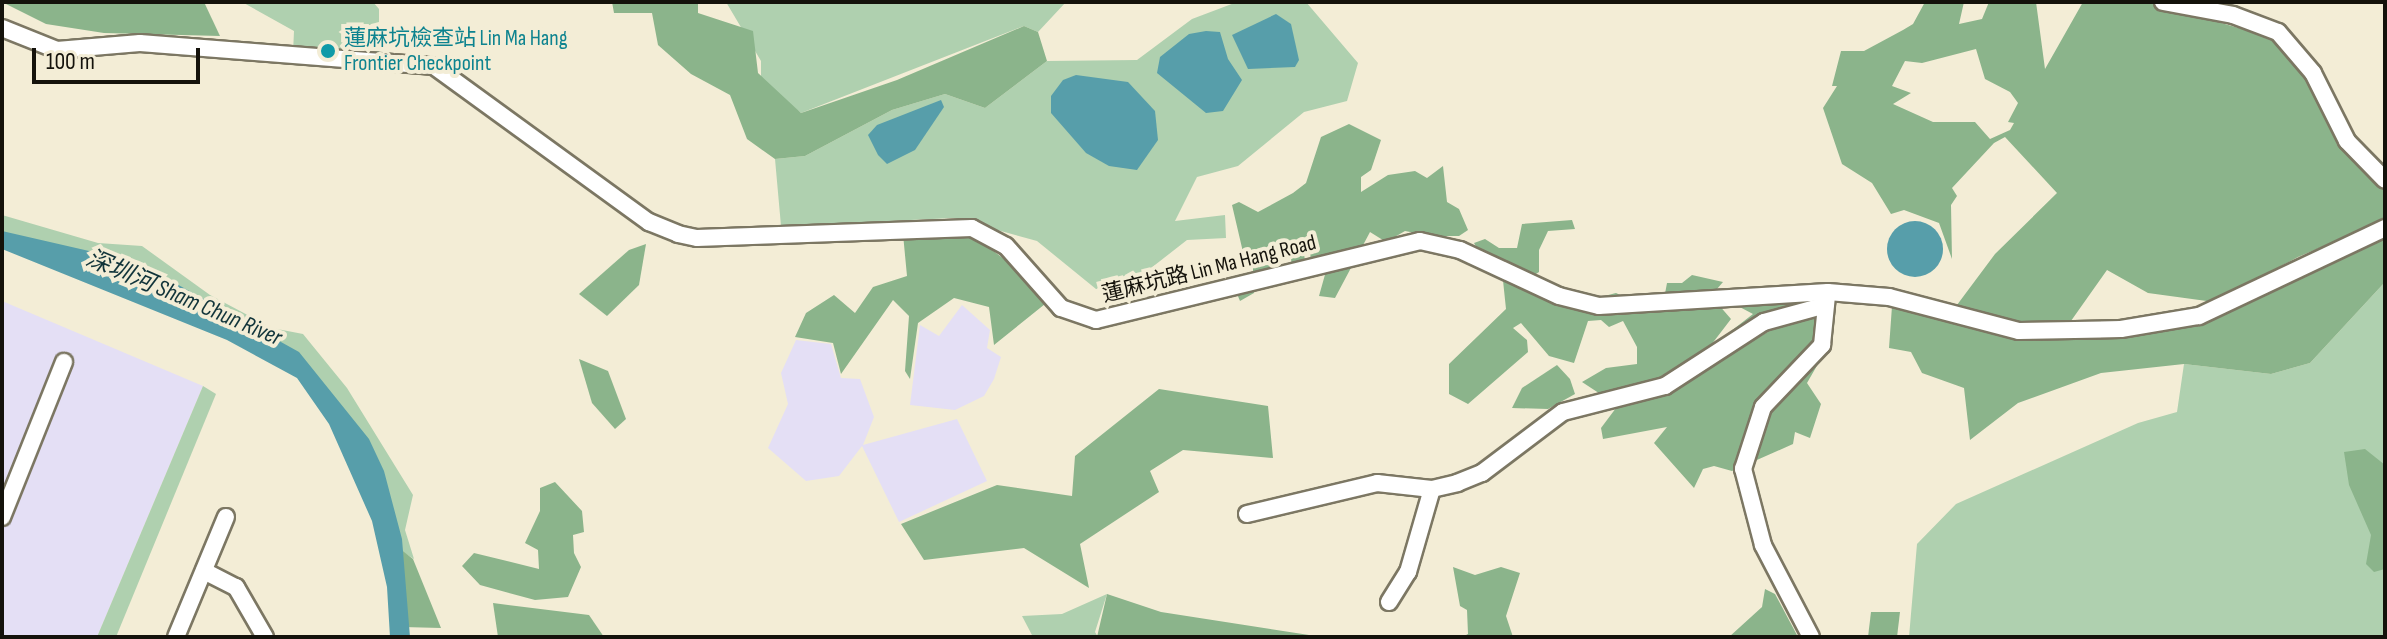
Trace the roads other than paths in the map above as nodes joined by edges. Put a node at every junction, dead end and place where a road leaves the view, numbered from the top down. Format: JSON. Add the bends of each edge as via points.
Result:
{"nodes":[{"id":1,"x":2163,"y":2,"type":"edge"},
{"id":2,"x":2,"y":28,"type":"edge"},
{"id":3,"x":2385,"y":180,"type":"edge"},
{"id":4,"x":2385,"y":228,"type":"edge"},
{"id":5,"x":1827,"y":298,"type":"junction"},
{"id":6,"x":64,"y":362,"type":"dead end"},
{"id":7,"x":1432,"y":489,"type":"junction"},
{"id":8,"x":1247,"y":514,"type":"dead end"},
{"id":9,"x":2,"y":517,"type":"edge"},
{"id":10,"x":226,"y":517,"type":"dead end"},
{"id":11,"x":204,"y":571,"type":"junction"},
{"id":12,"x":1389,"y":602,"type":"dead end"},
{"id":13,"x":176,"y":637,"type":"edge"},
{"id":14,"x":265,"y":637,"type":"edge"},
{"id":15,"x":1811,"y":637,"type":"edge"}],
"edges":[{"from":1,"to":3,"type":"street","via":[[2233,15],[2278,32],[2313,73],[2347,141]]},
{"from":2,"to":5,"type":"street","name":"蓮麻坑路 Lin Ma Hang Road","via":[[57,50],[140,43],[434,66],[649,222],[678,234],[972,228],[1001,242],[1056,304],[1090,319],[1123,317],[1413,242],[1451,247],[1559,296],[1599,306]]},
{"from":4,"to":5,"type":"street","name":"蓮麻坑路 Lin Ma Hang Road","via":[[2206,313],[2133,328],[2013,330],[1889,297]]},
{"from":5,"to":7,"type":"street","via":[[1764,322],[1665,386],[1563,412],[1482,473]]},
{"from":5,"to":15,"type":"street","via":[[1822,345],[1763,407],[1743,469],[1763,545]]},
{"from":6,"to":9,"type":"street"},
{"from":7,"to":8,"type":"street","via":[[1377,483]]},
{"from":7,"to":12,"type":"street","via":[[1408,572]]},
{"from":10,"to":11,"type":"street"},
{"from":11,"to":13,"type":"street"},
{"from":11,"to":14,"type":"street","via":[[236,587]]}]}
